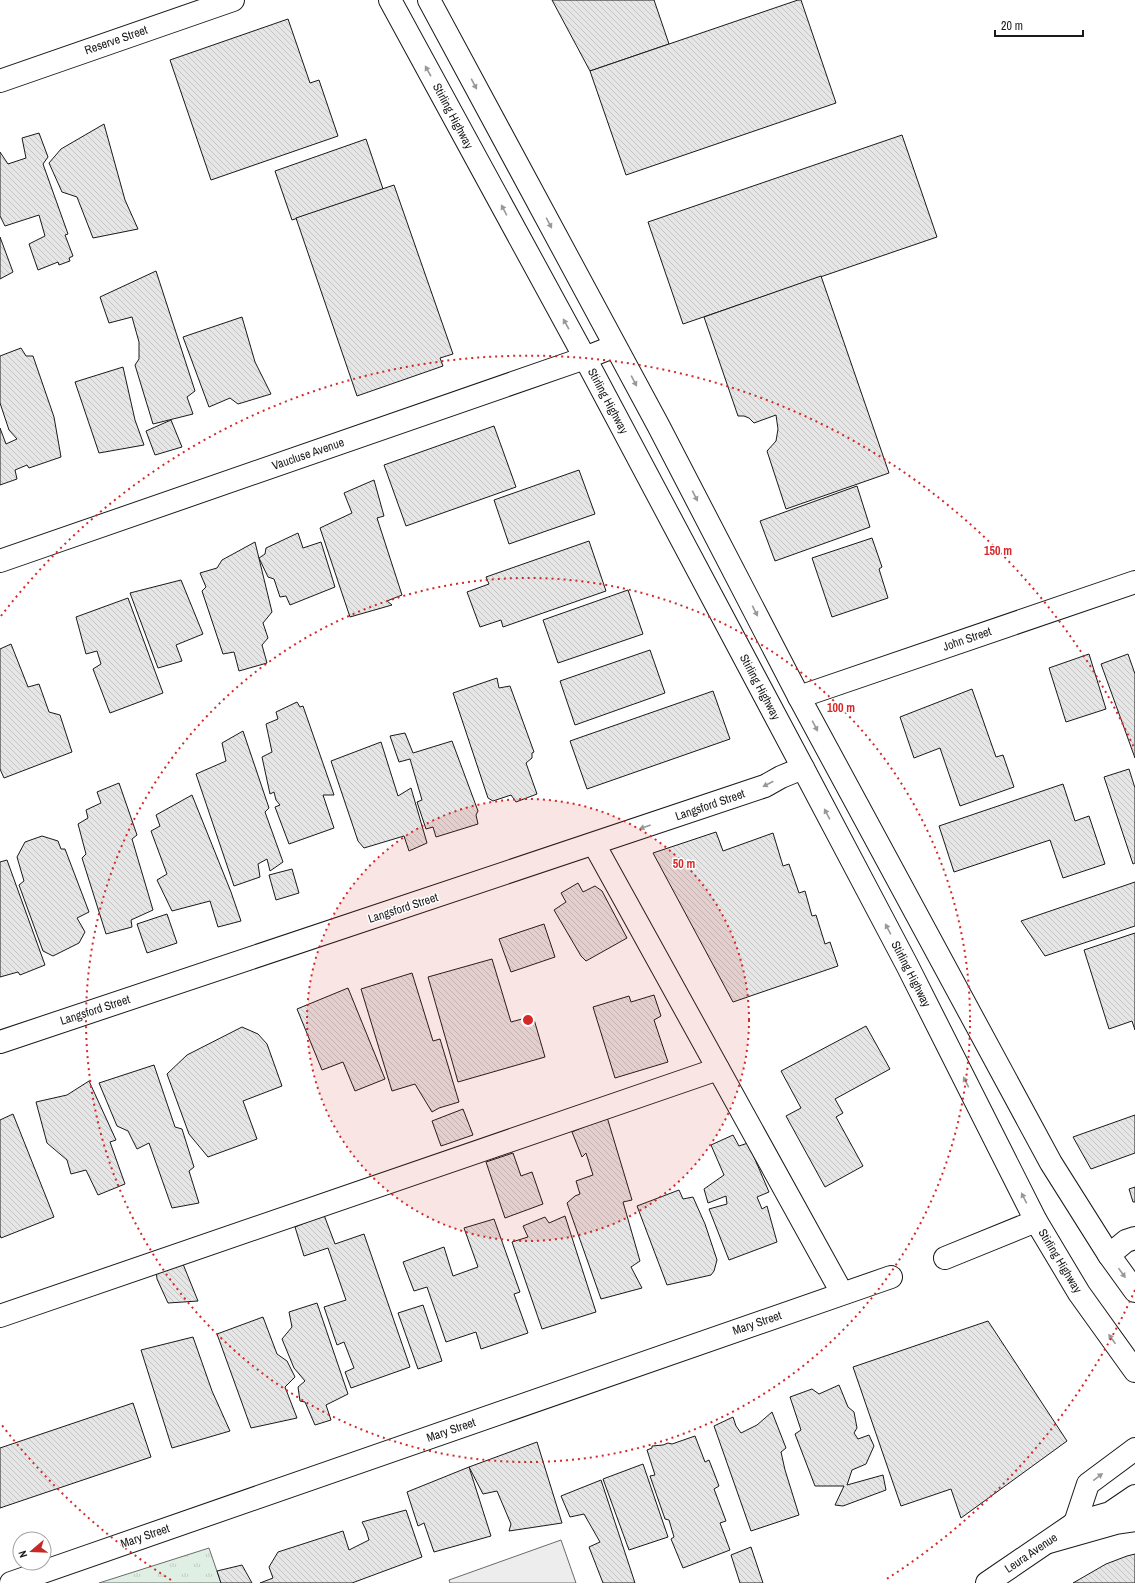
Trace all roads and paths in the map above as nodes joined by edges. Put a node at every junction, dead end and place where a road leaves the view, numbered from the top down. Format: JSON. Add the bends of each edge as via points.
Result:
{"nodes":[{"id":1,"x":233,"y":0,"type":"edge"},
{"id":2,"x":390,"y":0,"type":"edge"},
{"id":3,"x":429,"y":0,"type":"edge"},
{"id":4,"x":0,"y":81,"type":"edge"},
{"id":5,"x":615,"y":346,"type":"junction"},
{"id":6,"x":585,"y":358,"type":"junction"},
{"id":7,"x":0,"y":561,"type":"edge"},
{"id":8,"x":1135,"y":582,"type":"edge"},
{"id":9,"x":799,"y":696,"type":"junction"},
{"id":10,"x":803,"y":768,"type":"junction"},
{"id":11,"x":594,"y":844,"type":"junction"},
{"id":12,"x":0,"y":1042,"type":"edge"},
{"id":13,"x":718,"y":1069,"type":"junction"},
{"id":14,"x":1036,"y":1221,"type":"junction"},
{"id":15,"x":1135,"y":1238,"type":"edge"},
{"id":16,"x":1109,"y":1256,"type":"junction"},
{"id":17,"x":945,"y":1258,"type":"dead end"},
{"id":18,"x":891,"y":1277,"type":"dead end"},
{"id":19,"x":1135,"y":1291,"type":"edge"},
{"id":20,"x":842,"y":1293,"type":"junction"},
{"id":21,"x":0,"y":1316,"type":"edge"},
{"id":22,"x":1135,"y":1371,"type":"edge"},
{"id":23,"x":1135,"y":1449,"type":"edge"},
{"id":24,"x":1135,"y":1496,"type":"edge"},
{"id":25,"x":1135,"y":1520,"type":"edge"},
{"id":26,"x":1075,"y":1523,"type":"junction"},
{"id":27,"x":1049,"y":1542,"type":"junction"},
{"id":28,"x":11,"y":1583,"type":"edge"},
{"id":29,"x":987,"y":1583,"type":"edge"}],
"edges":[{"from":1,"to":4,"type":"main road","name":"Reserve Street"},
{"from":6,"to":2,"type":"main road","name":"Stirling Highway","one_way":true},
{"from":3,"to":5,"type":"main road","one_way":true},
{"from":5,"to":6,"type":"main road","name":"Vaucluse Avenue"},
{"from":5,"to":9,"type":"main road","one_way":true},
{"from":6,"to":7,"type":"main road","name":"Vaucluse Avenue"},
{"from":6,"to":10,"type":"main road","name":"Stirling Highway"},
{"from":8,"to":9,"type":"main road","name":"John Street"},
{"from":9,"to":16,"type":"main road","one_way":true,"via":[[1051,1163]]},
{"from":10,"to":11,"type":"main road","name":"Langsford Street","one_way":true,"via":[[765,786]]},
{"from":14,"to":10,"type":"main road","name":"Stirling Highway","one_way":true,"via":[[907,965]]},
{"from":11,"to":12,"type":"main road","name":"Langsford Street"},
{"from":11,"to":13,"type":"main road"},
{"from":13,"to":20,"type":"main road"},
{"from":13,"to":21,"type":"main road"},
{"from":14,"to":17,"type":"main road"},
{"from":22,"to":14,"type":"main road","name":"Stirling Highway","one_way":true,"via":[[1079,1293]]},
{"from":15,"to":16,"type":"main road","via":[[1126,1241]]},
{"from":16,"to":19,"type":"main road","one_way":true},
{"from":18,"to":20,"type":"main road","name":"Mary Street"},
{"from":20,"to":28,"type":"main road","name":"Mary Street"},
{"from":26,"to":23,"type":"main road","one_way":true,"via":[[1088,1484]]},
{"from":24,"to":26,"type":"main road","name":"Leura Avenue","via":[[1110,1513]]},
{"from":25,"to":27,"type":"main road"},
{"from":26,"to":27,"type":"main road","name":"Leura Avenue"},
{"from":27,"to":29,"type":"main road","name":"Leura Avenue"}]}
